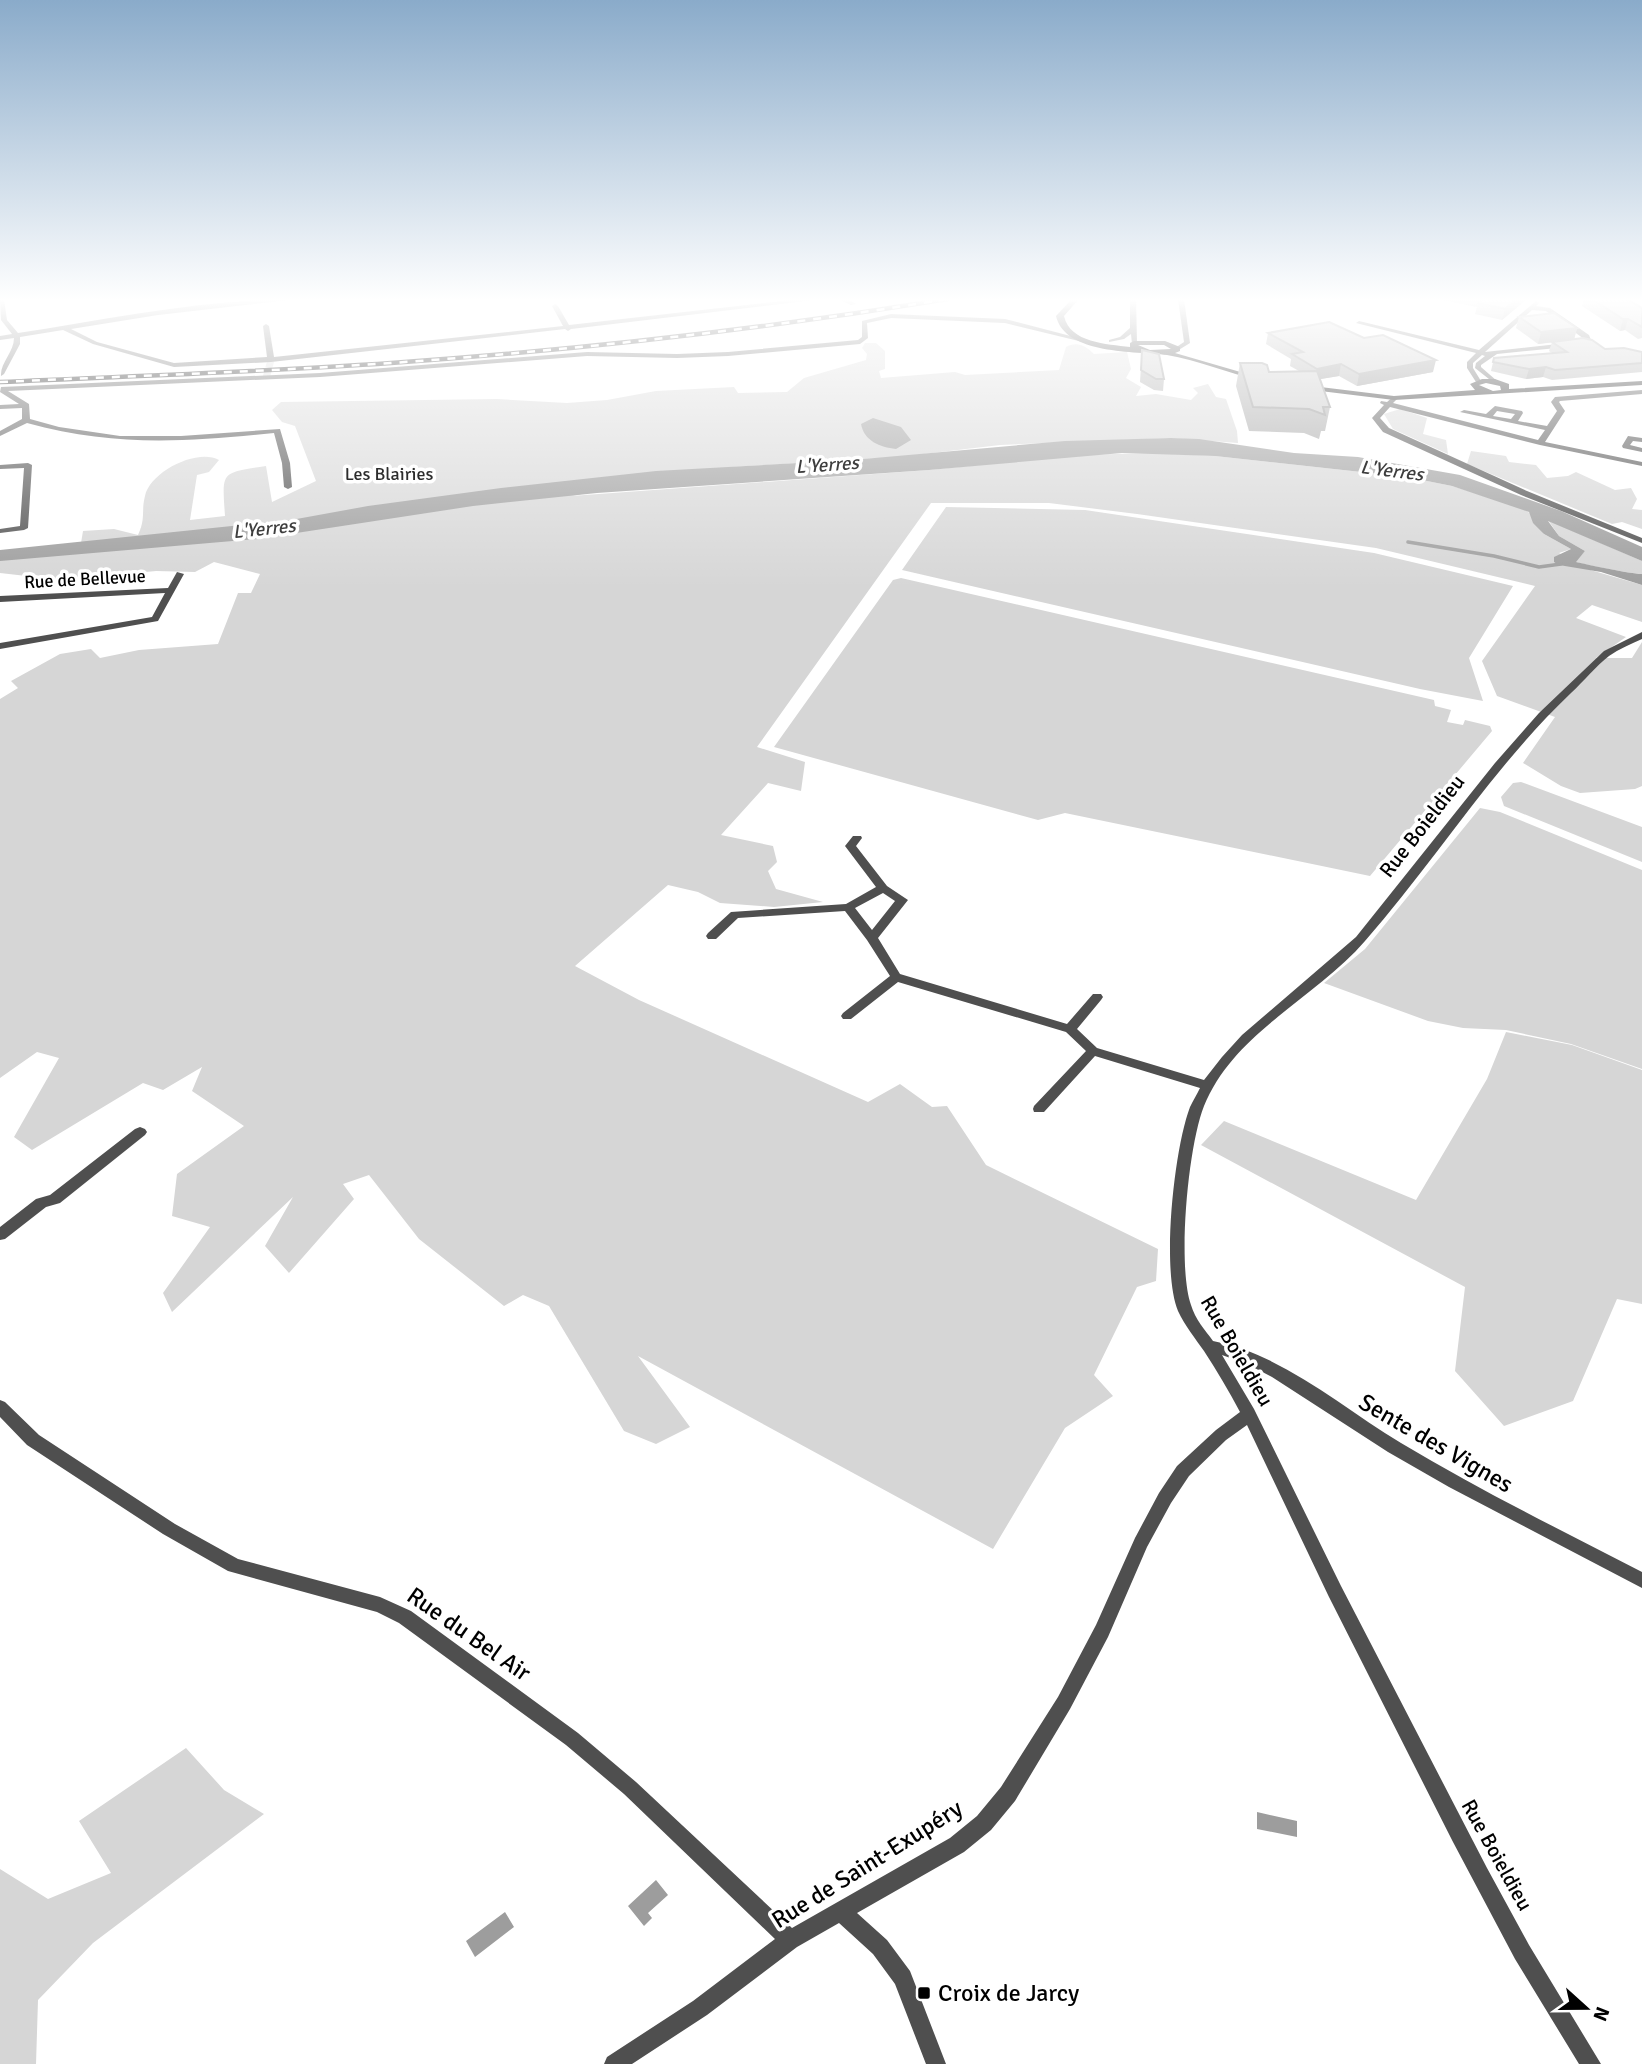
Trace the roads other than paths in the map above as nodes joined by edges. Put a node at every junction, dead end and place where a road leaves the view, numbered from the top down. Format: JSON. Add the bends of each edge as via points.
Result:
{"nodes":[{"id":1,"x":11,"y":395,"type":"edge"},
{"id":2,"x":1367,"y":395,"type":"edge"},
{"id":3,"x":1436,"y":395,"type":"edge"},
{"id":4,"x":1581,"y":395,"type":"edge"},
{"id":5,"x":1378,"y":397,"type":"junction"},
{"id":6,"x":1394,"y":398,"type":"junction"},
{"id":7,"x":1386,"y":405,"type":"junction"},
{"id":8,"x":26,"y":406,"type":"junction"},
{"id":9,"x":0,"y":407,"type":"edge"},
{"id":10,"x":1464,"y":412,"type":"dead end"},
{"id":11,"x":26,"y":420,"type":"junction"},
{"id":12,"x":0,"y":425,"type":"edge"},
{"id":13,"x":1549,"y":429,"type":"junction"},
{"id":14,"x":0,"y":434,"type":"edge"},
{"id":15,"x":1642,"y":440,"type":"edge"},
{"id":16,"x":1540,"y":443,"type":"junction"},
{"id":17,"x":1642,"y":450,"type":"edge"},
{"id":18,"x":1642,"y":464,"type":"edge"},
{"id":19,"x":0,"y":467,"type":"edge"},
{"id":20,"x":288,"y":487,"type":"dead end"},
{"id":21,"x":0,"y":531,"type":"edge"},
{"id":22,"x":1642,"y":541,"type":"edge"},
{"id":23,"x":180,"y":574,"type":"dead end"},
{"id":24,"x":171,"y":590,"type":"junction"},
{"id":25,"x":0,"y":599,"type":"edge"},
{"id":26,"x":1642,"y":635,"type":"edge"},
{"id":27,"x":1,"y":647,"type":"edge"},
{"id":28,"x":857,"y":838,"type":"dead end"},
{"id":29,"x":883,"y":888,"type":"junction"},
{"id":30,"x":848,"y":907,"type":"junction"},
{"id":31,"x":712,"y":936,"type":"dead end"},
{"id":32,"x":872,"y":938,"type":"junction"},
{"id":33,"x":896,"y":977,"type":"junction"},
{"id":34,"x":1097,"y":997,"type":"dead end"},
{"id":35,"x":848,"y":1016,"type":"dead end"},
{"id":36,"x":1070,"y":1029,"type":"junction"},
{"id":37,"x":1093,"y":1051,"type":"junction"},
{"id":38,"x":1208,"y":1086,"type":"junction"},
{"id":39,"x":1039,"y":1109,"type":"dead end"},
{"id":40,"x":140,"y":1132,"type":"dead end"},
{"id":41,"x":0,"y":1235,"type":"edge"},
{"id":42,"x":1208,"y":1346,"type":"junction"},
{"id":43,"x":0,"y":1407,"type":"edge"},
{"id":44,"x":1249,"y":1414,"type":"junction"},
{"id":45,"x":1642,"y":1580,"type":"edge"},
{"id":46,"x":840,"y":1910,"type":"junction"},
{"id":47,"x":790,"y":1940,"type":"junction"},
{"id":48,"x":614,"y":2064,"type":"edge"},
{"id":49,"x":936,"y":2064,"type":"edge"},
{"id":50,"x":1591,"y":2064,"type":"edge"}],
"edges":[{"from":1,"to":8,"type":"street"},
{"from":2,"to":5,"type":"main road"},
{"from":3,"to":6,"type":"main road"},
{"from":4,"to":13,"type":"street","via":[[1555,402],[1560,411]]},
{"from":5,"to":6,"type":"main road"},
{"from":5,"to":7,"type":"street"},
{"from":6,"to":7,"type":"street"},
{"from":7,"to":16,"type":"street"},
{"from":7,"to":22,"type":"street","via":[[1376,418],[1385,430]]},
{"from":8,"to":9,"type":"street"},
{"from":8,"to":11,"type":"street"},
{"from":10,"to":13,"type":"street"},
{"from":11,"to":12,"type":"street"},
{"from":11,"to":14,"type":"street"},
{"from":11,"to":20,"type":"street","via":[[84,436],[144,442],[277,431]]},
{"from":13,"to":16,"type":"street"},
{"from":15,"to":17,"type":"street","via":[[1632,438],[1626,446]]},
{"from":16,"to":18,"type":"street"},
{"from":19,"to":21,"type":"street","via":[[28,465],[24,528]]},
{"from":23,"to":24,"type":"street"},
{"from":24,"to":25,"type":"street","name":"Rue de Bellevue"},
{"from":24,"to":27,"type":"street","via":[[155,619]]},
{"from":26,"to":38,"type":"street","name":"Rue Boieldieu","via":[[1607,653],[1542,715],[1360,940],[1233,1054]]},
{"from":28,"to":29,"type":"street","via":[[850,846]]},
{"from":29,"to":30,"type":"street"},
{"from":29,"to":32,"type":"street","via":[[902,900]]},
{"from":30,"to":31,"type":"street","via":[[735,915]]},
{"from":30,"to":32,"type":"street"},
{"from":32,"to":33,"type":"street"},
{"from":33,"to":35,"type":"street"},
{"from":33,"to":36,"type":"street"},
{"from":34,"to":36,"type":"street"},
{"from":36,"to":37,"type":"street"},
{"from":37,"to":38,"type":"street"},
{"from":37,"to":39,"type":"street"},
{"from":38,"to":42,"type":"street","name":"Rue Boieldieu","via":[[1193,1120],[1177,1258],[1185,1311]]},
{"from":40,"to":41,"type":"street","via":[[55,1199],[41,1203]]},
{"from":42,"to":44,"type":"street","name":"Rue Boieldieu"},
{"from":42,"to":45,"type":"street","name":"Sente des Vignes","via":[[1245,1354],[1393,1447]]},
{"from":43,"to":47,"type":"street","name":"Rue du Bel Air","via":[[33,1440],[234,1566],[380,1605],[405,1617],[572,1739]]},
{"from":44,"to":46,"type":"street","name":"Rue de Saint-Exupéry","via":[[1183,1471],[1165,1498],[1102,1631],[1000,1804],[957,1845]]},
{"from":44,"to":50,"type":"street","name":"Rue Boieldieu","via":[[1466,1847]]},
{"from":46,"to":47,"type":"street","name":"Rue de Saint-Exupéry"},
{"from":46,"to":49,"type":"street","via":[[880,1947],[903,1978]]},
{"from":47,"to":48,"type":"street","name":"Rue de Saint-Exupéry","via":[[700,2008]]}]}
